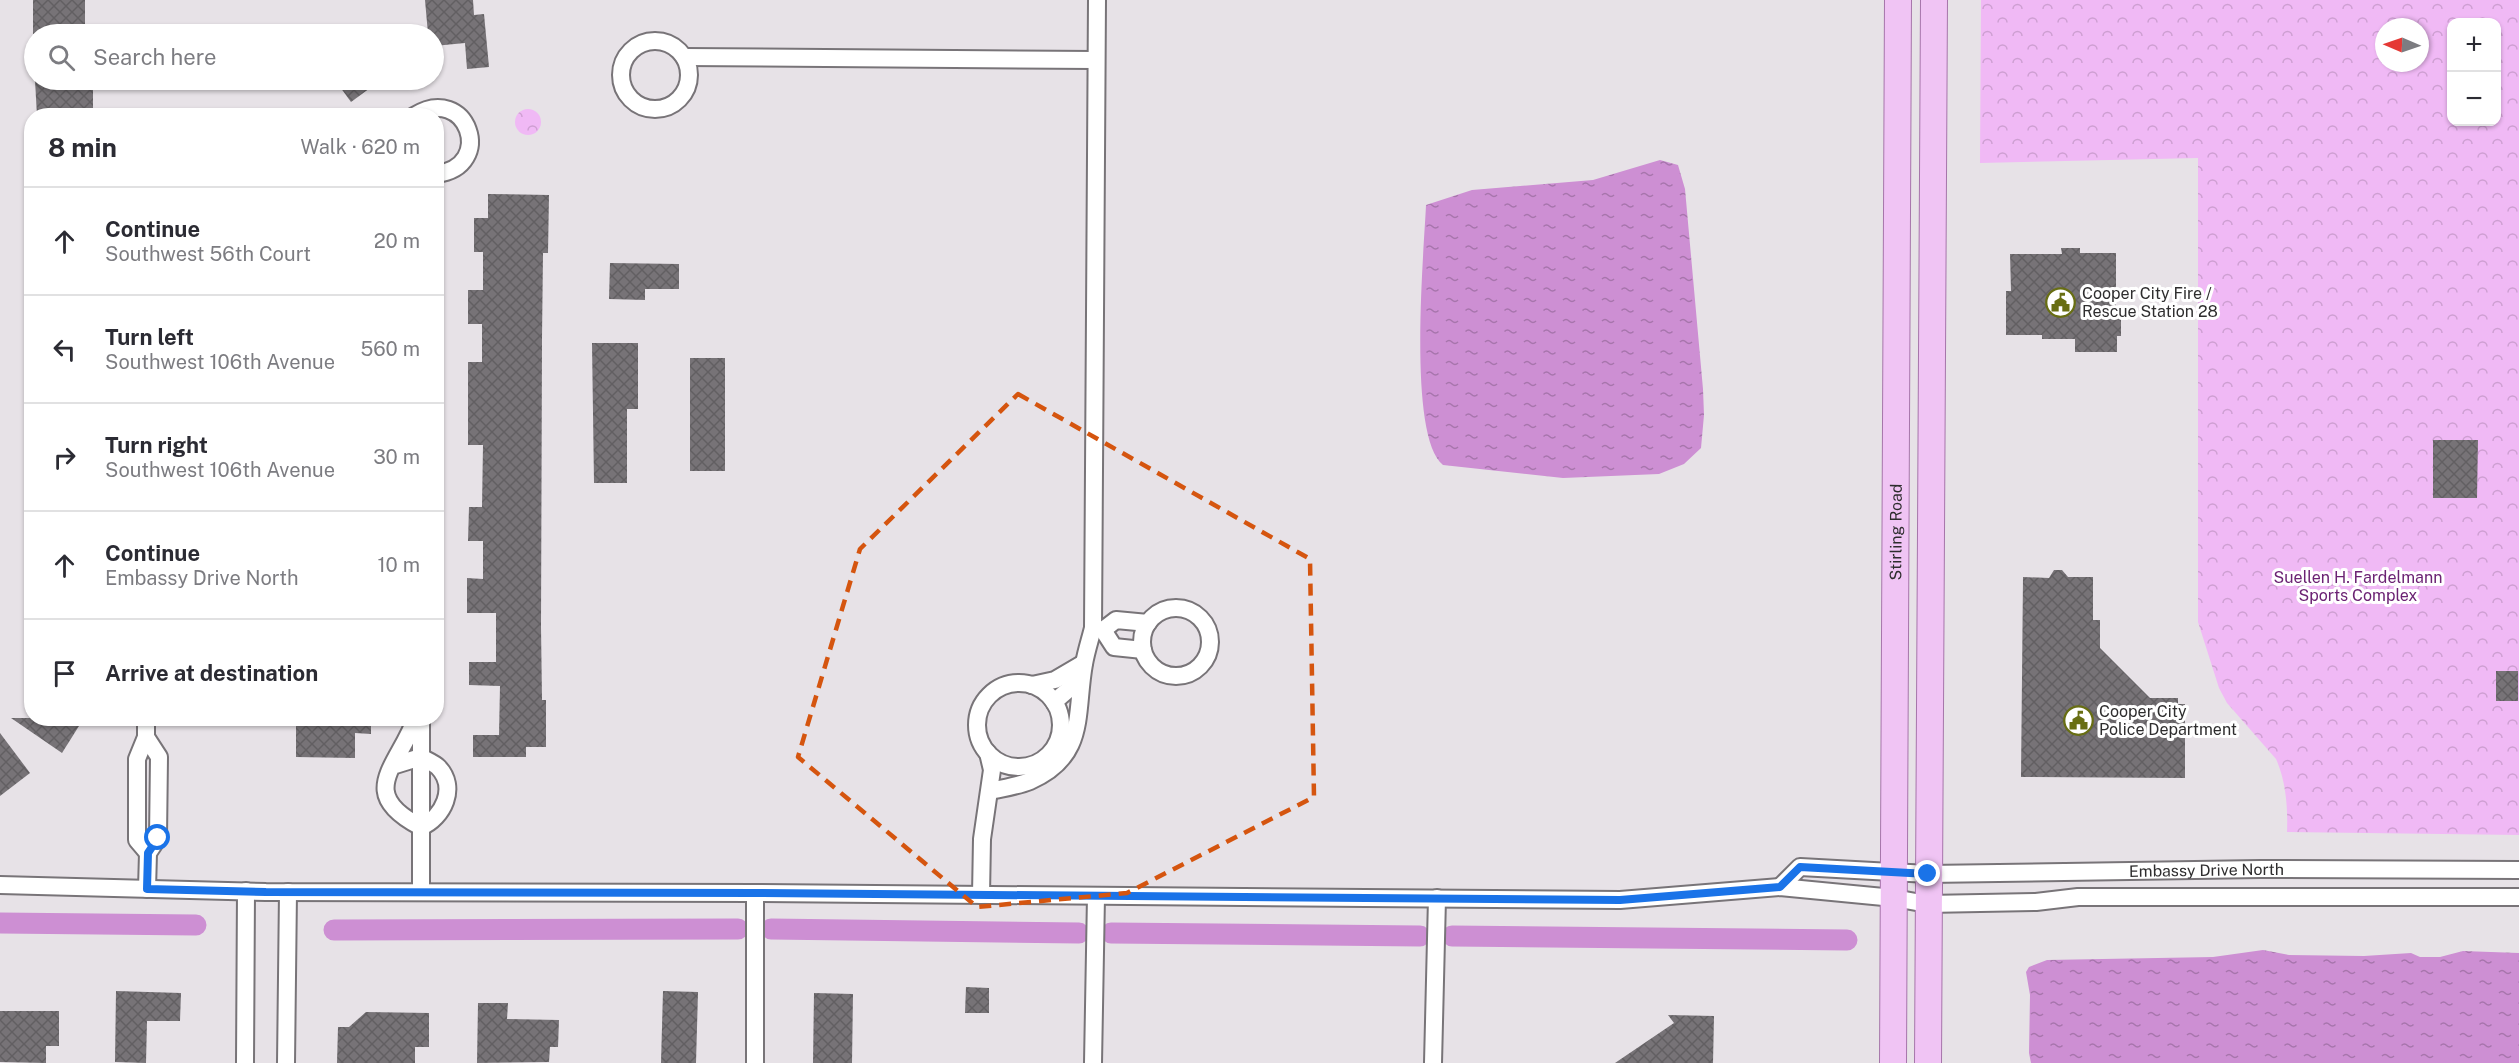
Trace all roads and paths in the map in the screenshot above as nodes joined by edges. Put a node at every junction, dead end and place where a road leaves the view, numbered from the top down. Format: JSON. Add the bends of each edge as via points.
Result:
{"nodes":[{"id":1,"x":1097,"y":0,"type":"edge"},
{"id":2,"x":1898,"y":0,"type":"edge"},
{"id":3,"x":1934,"y":0,"type":"edge"},
{"id":4,"x":684,"y":57,"type":"junction"},
{"id":5,"x":1095,"y":60,"type":"junction"},
{"id":6,"x":430,"y":108,"type":"edge"},
{"id":7,"x":444,"y":172,"type":"edge"},
{"id":8,"x":1148,"y":623,"type":"junction"},
{"id":9,"x":1098,"y":629,"type":"junction"},
{"id":10,"x":1143,"y":650,"type":"junction"},
{"id":11,"x":1084,"y":663,"type":"junction"},
{"id":12,"x":1032,"y":685,"type":"junction"},
{"id":13,"x":1054,"y":702,"type":"junction"},
{"id":14,"x":146,"y":726,"type":"edge"},
{"id":15,"x":414,"y":726,"type":"edge"},
{"id":16,"x":419,"y":726,"type":"edge"},
{"id":17,"x":988,"y":753,"type":"junction"},
{"id":18,"x":421,"y":757,"type":"junction"},
{"id":19,"x":392,"y":766,"type":"junction"},
{"id":20,"x":1012,"y":766,"type":"junction"},
{"id":21,"x":990,"y":791,"type":"junction"},
{"id":22,"x":422,"y":827,"type":"junction"},
{"id":23,"x":2519,"y":870,"type":"edge"},
{"id":24,"x":1893,"y":872,"type":"junction"},
{"id":25,"x":1928,"y":874,"type":"junction"},
{"id":26,"x":0,"y":885,"type":"edge"},
{"id":27,"x":1780,"y":887,"type":"junction"},
{"id":28,"x":147,"y":889,"type":"junction"},
{"id":29,"x":246,"y":891,"type":"junction"},
{"id":30,"x":288,"y":892,"type":"junction"},
{"id":31,"x":421,"y":892,"type":"junction"},
{"id":32,"x":755,"y":893,"type":"junction"},
{"id":33,"x":981,"y":895,"type":"junction"},
{"id":34,"x":1095,"y":896,"type":"junction"},
{"id":35,"x":2519,"y":897,"type":"edge"},
{"id":36,"x":1437,"y":898,"type":"junction"},
{"id":37,"x":1894,"y":898,"type":"junction"},
{"id":38,"x":1927,"y":904,"type":"junction"},
{"id":39,"x":245,"y":1063,"type":"edge"},
{"id":40,"x":286,"y":1063,"type":"edge"},
{"id":41,"x":755,"y":1063,"type":"edge"},
{"id":42,"x":1093,"y":1063,"type":"edge"},
{"id":43,"x":1433,"y":1063,"type":"edge"},
{"id":44,"x":1893,"y":1063,"type":"edge"},
{"id":45,"x":1928,"y":1063,"type":"edge"}],
"edges":[{"from":1,"to":5,"type":"street"},
{"from":2,"to":24,"type":"main road","name":"Stirling Road"},
{"from":3,"to":25,"type":"main road"},
{"from":4,"to":4,"type":"street","via":[[689,79],[686,90],[670,106],[659,110],[637,105],[622,87],[622,65],[627,55],[645,42],[667,43]]},
{"from":4,"to":5,"type":"street"},
{"from":5,"to":9,"type":"street"},
{"from":6,"to":7,"type":"street","via":[[446,108],[464,120],[469,130],[469,152],[464,161],[456,169]]},
{"from":8,"to":9,"type":"street","via":[[1116,620]]},
{"from":8,"to":10,"type":"street"},
{"from":8,"to":10,"type":"street","via":[[1171,608],[1193,612],[1207,629],[1209,651],[1196,669],[1176,676],[1155,668]]},
{"from":9,"to":10,"type":"street","via":[[1114,646]]},
{"from":9,"to":11,"type":"street"},
{"from":11,"to":12,"type":"street","via":[[1055,680]]},
{"from":11,"to":13,"type":"street","via":[[1068,690]]},
{"from":11,"to":21,"type":"street","via":[[1078,726],[1067,754],[1030,781]]},
{"from":12,"to":13,"type":"street"},
{"from":12,"to":17,"type":"street","via":[[1005,685],[984,702],[977,728]]},
{"from":13,"to":20,"type":"street","via":[[1061,728],[1054,748],[1039,762]]},
{"from":14,"to":28,"type":"street","via":[[137,759],[137,840],[148,853]]},
{"from":15,"to":19,"type":"street"},
{"from":16,"to":18,"type":"street"},
{"from":17,"to":20,"type":"street"},
{"from":17,"to":21,"type":"street","via":[[992,770]]},
{"from":18,"to":19,"type":"street"},
{"from":18,"to":22,"type":"street"},
{"from":18,"to":22,"type":"street","via":[[438,767],[447,787],[440,814]]},
{"from":19,"to":22,"type":"street","via":[[385,787],[390,805]]},
{"from":20,"to":21,"type":"street"},
{"from":21,"to":33,"type":"street","via":[[982,839]]},
{"from":22,"to":31,"type":"street"},
{"from":23,"to":25,"type":"street","name":"Embassy Drive North"},
{"from":24,"to":25,"type":"street","name":"Embassy Drive North"},
{"from":24,"to":27,"type":"street","name":"Embassy Drive North","via":[[1800,867]]},
{"from":24,"to":37,"type":"main road","name":"Stirling Road"},
{"from":25,"to":38,"type":"main road"},
{"from":26,"to":28,"type":"street","name":"Embassy Drive North"},
{"from":27,"to":36,"type":"street","name":"Embassy Drive North","via":[[1620,900]]},
{"from":27,"to":37,"type":"street","name":"Embassy Drive North"},
{"from":28,"to":29,"type":"street","name":"Embassy Drive North"},
{"from":29,"to":30,"type":"street","name":"Embassy Drive North"},
{"from":29,"to":39,"type":"street"},
{"from":30,"to":31,"type":"street","name":"Embassy Drive North"},
{"from":30,"to":40,"type":"street"},
{"from":31,"to":32,"type":"street","name":"Embassy Drive North"},
{"from":32,"to":33,"type":"street","name":"Embassy Drive North"},
{"from":32,"to":41,"type":"street"},
{"from":33,"to":34,"type":"street","name":"Embassy Drive North"},
{"from":34,"to":36,"type":"street","name":"Embassy Drive North"},
{"from":34,"to":42,"type":"street"},
{"from":35,"to":38,"type":"street","name":"Embassy Drive North","via":[[2078,897],[2036,902]]},
{"from":36,"to":43,"type":"street"},
{"from":37,"to":38,"type":"street","name":"Embassy Drive North"},
{"from":37,"to":44,"type":"main road","name":"Stirling Road"},
{"from":38,"to":45,"type":"main road"}]}
